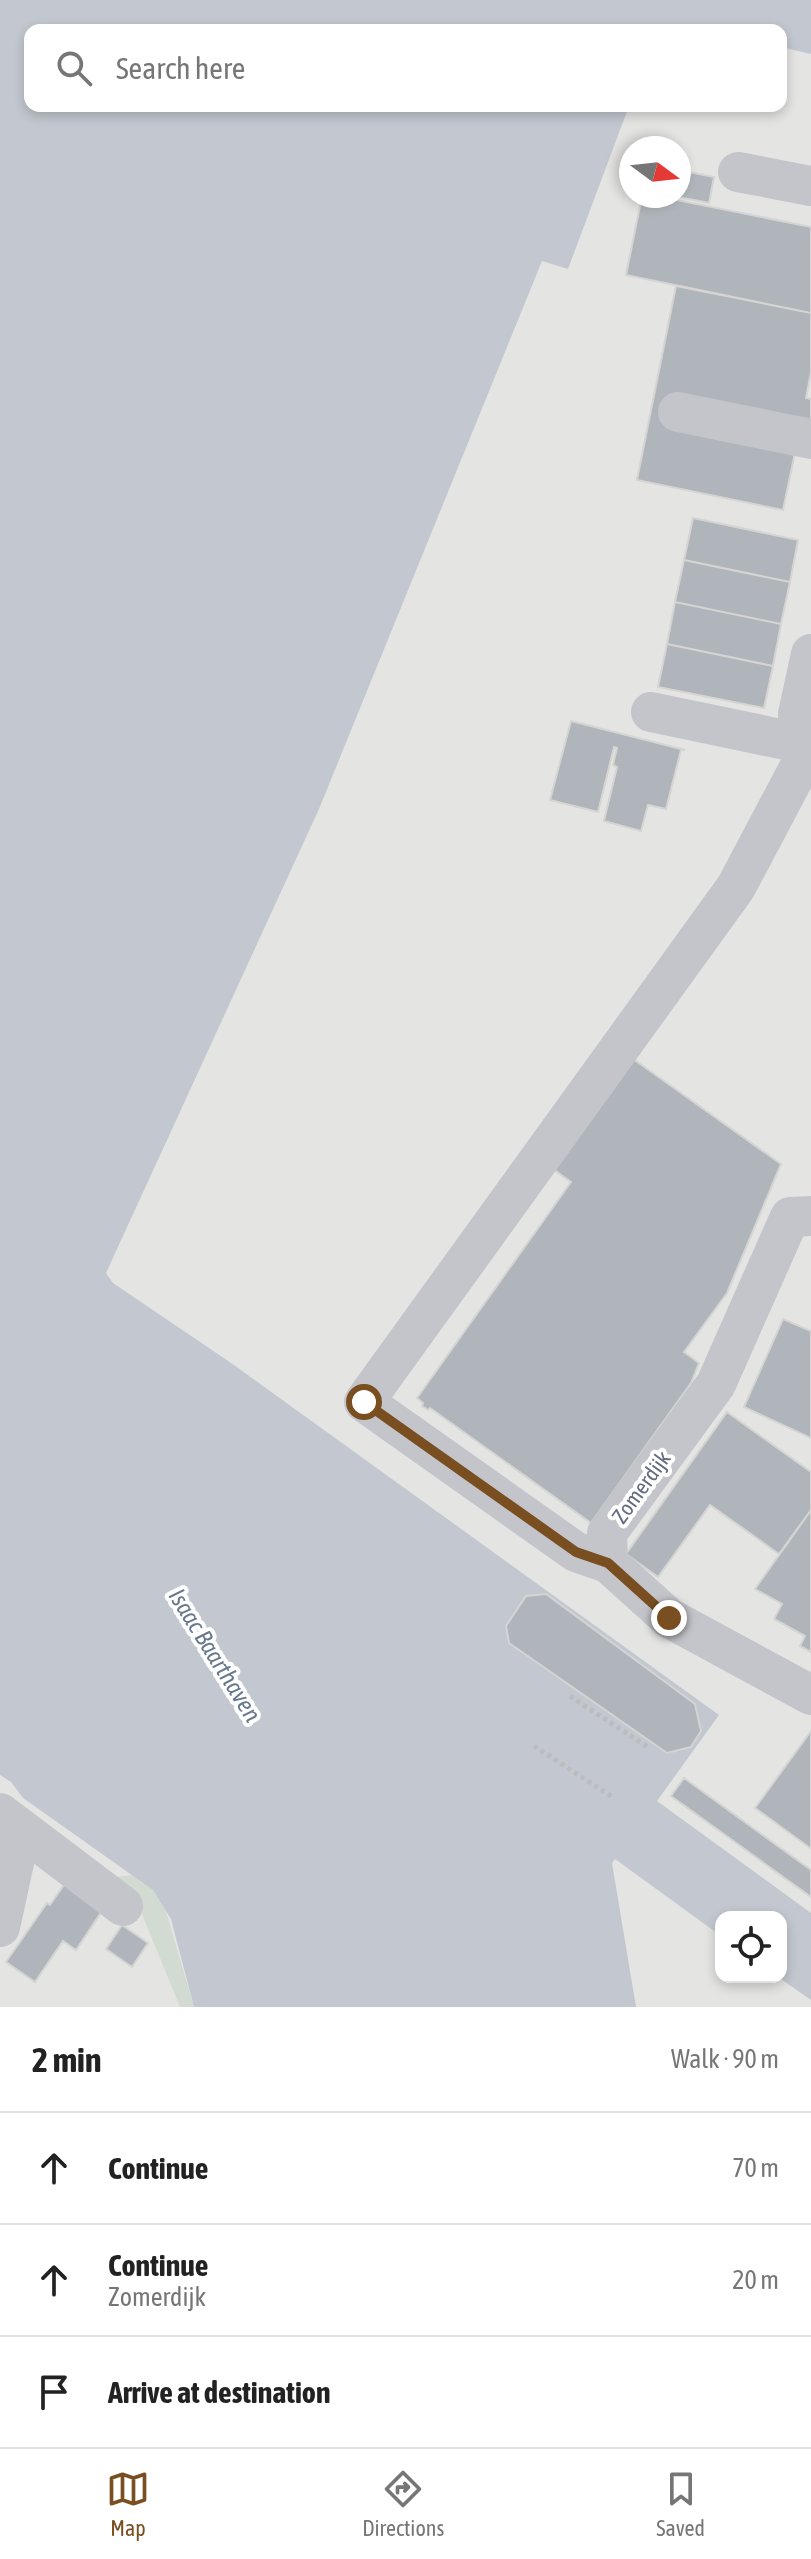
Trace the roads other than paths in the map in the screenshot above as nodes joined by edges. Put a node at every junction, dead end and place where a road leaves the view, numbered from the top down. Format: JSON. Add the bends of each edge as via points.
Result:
{"nodes":[{"id":1,"x":738,"y":172,"type":"dead end"},
{"id":2,"x":811,"y":186,"type":"edge"},
{"id":3,"x":678,"y":412,"type":"dead end"},
{"id":4,"x":811,"y":439,"type":"edge"},
{"id":5,"x":811,"y":654,"type":"edge"},
{"id":6,"x":651,"y":712,"type":"dead end"},
{"id":7,"x":806,"y":749,"type":"edge"},
{"id":8,"x":811,"y":1216,"type":"edge"},
{"id":9,"x":608,"y":1563,"type":"junction"},
{"id":10,"x":811,"y":1695,"type":"edge"},
{"id":11,"x":10,"y":1822,"type":"edge"},
{"id":12,"x":123,"y":1906,"type":"dead end"},
{"id":13,"x":0,"y":1927,"type":"edge"}],
"edges":[{"from":1,"to":2,"type":"street"},
{"from":3,"to":4,"type":"street"},
{"from":5,"to":7,"type":"street","via":[[798,714]]},
{"from":6,"to":7,"type":"street"},
{"from":7,"to":9,"type":"street","via":[[736,887],[364,1402],[576,1552]]},
{"from":8,"to":9,"type":"street","name":"Zomerdijk","via":[[790,1217],[716,1384],[607,1533]]},
{"from":9,"to":10,"type":"street","via":[[669,1618]]},
{"from":11,"to":12,"type":"street"},
{"from":11,"to":13,"type":"street"}]}
